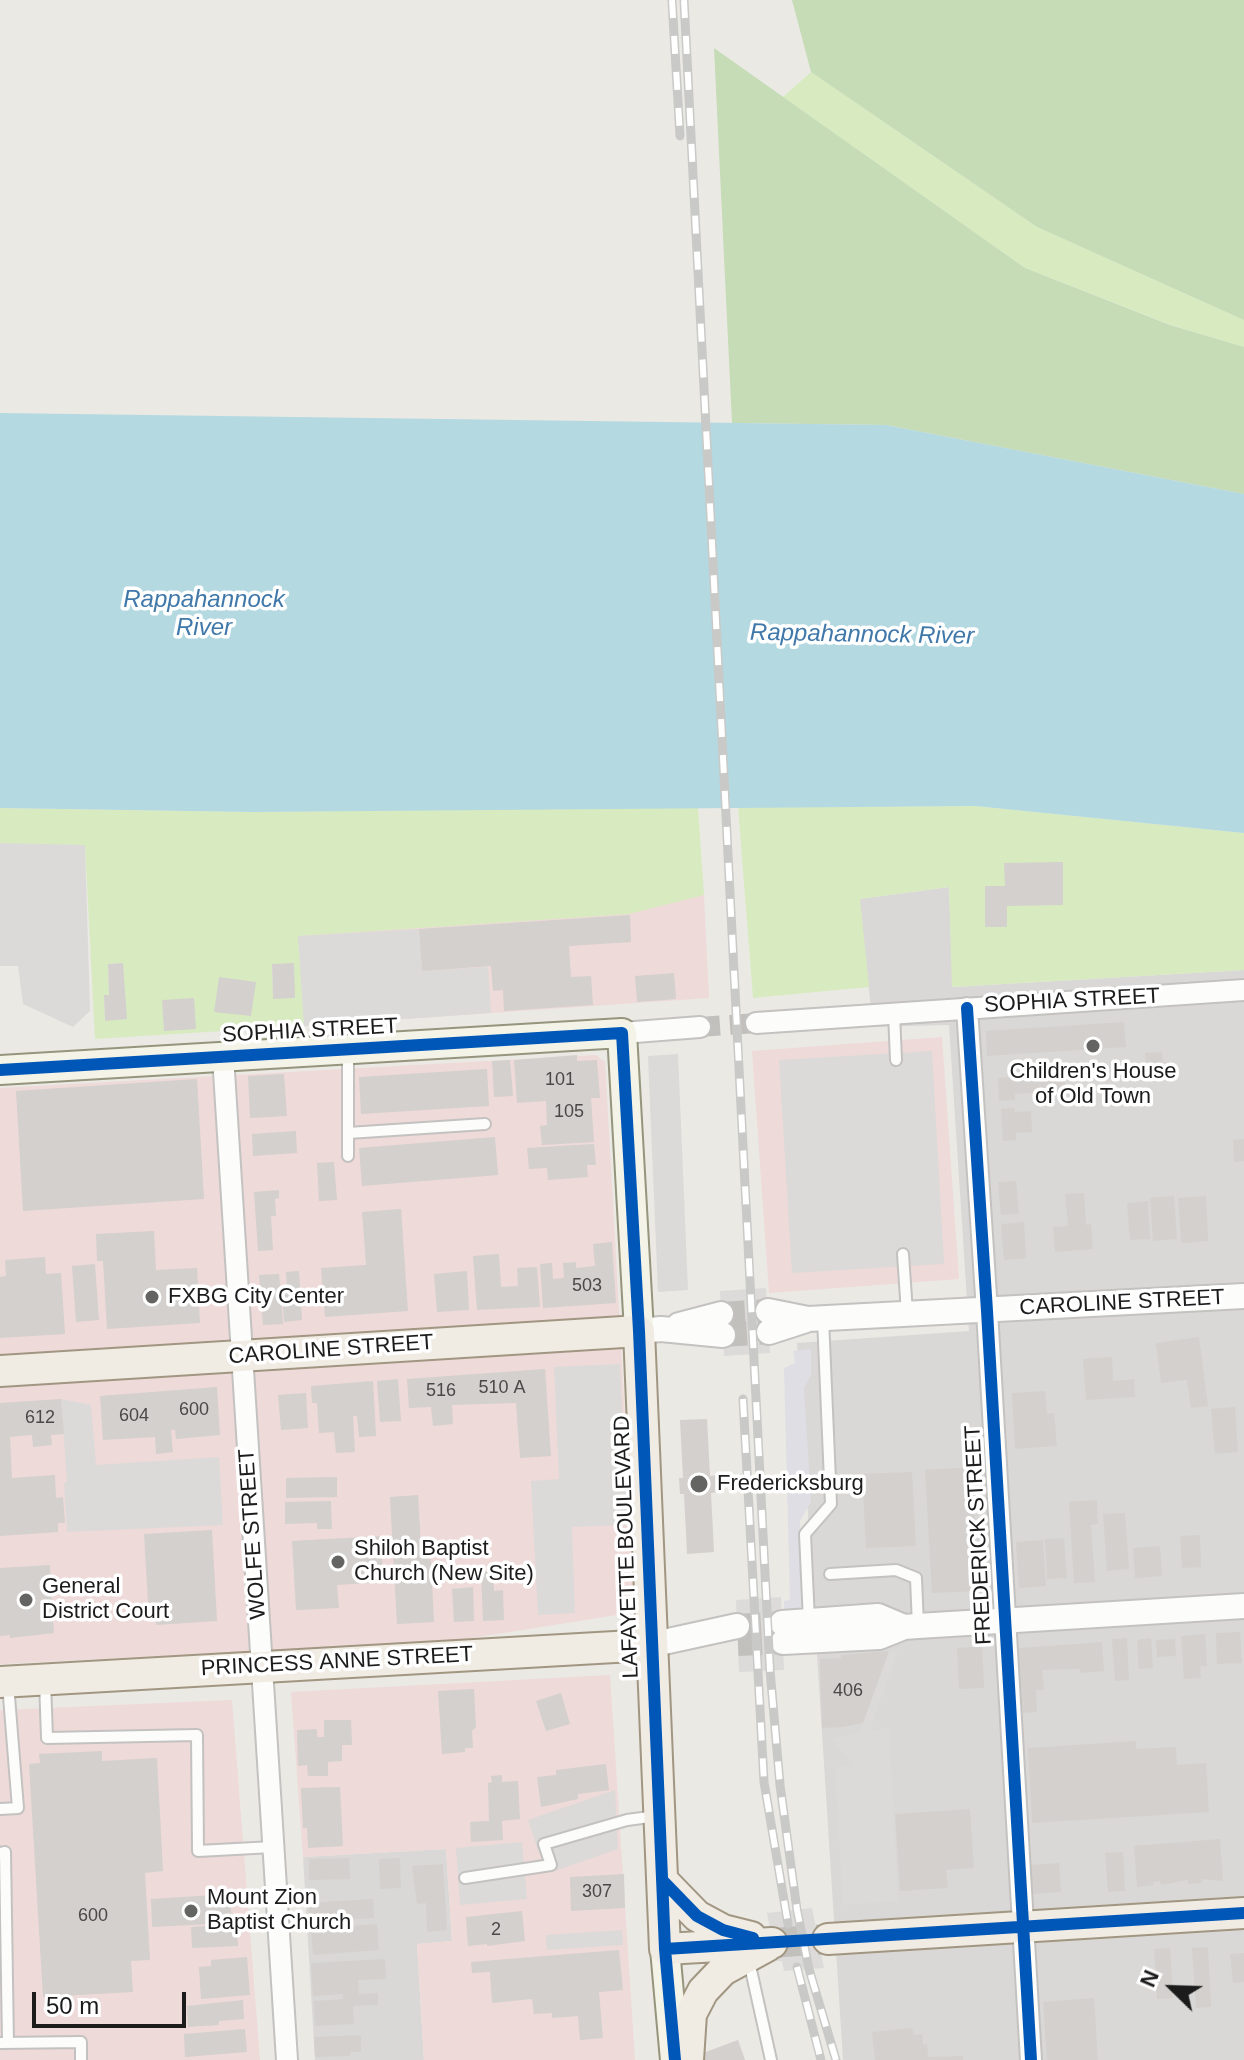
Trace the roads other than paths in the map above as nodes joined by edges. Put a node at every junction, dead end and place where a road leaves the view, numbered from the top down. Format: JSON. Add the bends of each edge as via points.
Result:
{"nodes":[{"id":1,"x":1244,"y":990,"type":"edge"},
{"id":2,"x":967,"y":1008,"type":"junction"},
{"id":3,"x":894,"y":1013,"type":"junction"},
{"id":4,"x":756,"y":1023,"type":"tunnel mouth"},
{"id":5,"x":700,"y":1027,"type":"tunnel mouth"},
{"id":6,"x":622,"y":1033,"type":"junction"},
{"id":7,"x":348,"y":1049,"type":"junction"},
{"id":8,"x":223,"y":1056,"type":"junction"},
{"id":9,"x":896,"y":1060,"type":"dead end"},
{"id":10,"x":0,"y":1070,"type":"edge"},
{"id":11,"x":485,"y":1124,"type":"dead end"},
{"id":12,"x":348,"y":1133,"type":"junction"},
{"id":13,"x":348,"y":1156,"type":"dead end"},
{"id":14,"x":903,"y":1254,"type":"dead end"},
{"id":15,"x":1244,"y":1296,"type":"edge"},
{"id":16,"x":987,"y":1311,"type":"junction"},
{"id":17,"x":907,"y":1315,"type":"junction"},
{"id":18,"x":815,"y":1319,"type":"junction"},
{"id":19,"x":768,"y":1322,"type":"tunnel mouth"},
{"id":20,"x":722,"y":1325,"type":"tunnel mouth"},
{"id":21,"x":650,"y":1330,"type":"junction"},
{"id":22,"x":242,"y":1356,"type":"junction"},
{"id":23,"x":0,"y":1371,"type":"edge"},
{"id":24,"x":830,"y":1574,"type":"dead end"},
{"id":25,"x":1244,"y":1606,"type":"edge"},
{"id":26,"x":1003,"y":1619,"type":"junction"},
{"id":27,"x":809,"y":1621,"type":"junction"},
{"id":28,"x":911,"y":1626,"type":"junction"},
{"id":29,"x":737,"y":1635,"type":"tunnel mouth"},
{"id":30,"x":662,"y":1643,"type":"junction"},
{"id":31,"x":262,"y":1666,"type":"junction"},
{"id":32,"x":45,"y":1679,"type":"junction"},
{"id":33,"x":4,"y":1682,"type":"edge"},
{"id":34,"x":0,"y":1809,"type":"edge"},
{"id":35,"x":659,"y":1816,"type":"junction"},
{"id":36,"x":273,"y":1847,"type":"junction"},
{"id":37,"x":0,"y":1853,"type":"edge"},
{"id":38,"x":465,"y":1878,"type":"dead end"},
{"id":39,"x":662,"y":1880,"type":"junction"},
{"id":40,"x":1244,"y":1913,"type":"edge"},
{"id":41,"x":1022,"y":1926,"type":"junction"},
{"id":42,"x":828,"y":1939,"type":"tunnel mouth"},
{"id":43,"x":665,"y":1949,"type":"junction"},
{"id":44,"x":760,"y":1950,"type":"junction"},
{"id":45,"x":669,"y":2015,"type":"junction"},
{"id":46,"x":4,"y":2043,"type":"edge"},
{"id":47,"x":81,"y":2060,"type":"edge"},
{"id":48,"x":287,"y":2060,"type":"edge"},
{"id":49,"x":655,"y":2060,"type":"edge"},
{"id":50,"x":675,"y":2060,"type":"edge"},
{"id":51,"x":688,"y":2060,"type":"edge"},
{"id":52,"x":771,"y":2060,"type":"edge"},
{"id":53,"x":1031,"y":2060,"type":"edge"}],
"edges":[{"from":1,"to":2,"type":"street","name":"SOPHIA STREET"},
{"from":2,"to":3,"type":"street","name":"SOPHIA STREET"},
{"from":2,"to":16,"type":"street","name":"FREDERICK STREET"},
{"from":3,"to":4,"type":"street","name":"SOPHIA STREET"},
{"from":3,"to":9,"type":"lane"},
{"from":5,"to":6,"type":"street","name":"SOPHIA STREET"},
{"from":6,"to":7,"type":"main road","name":"SOPHIA STREET"},
{"from":6,"to":21,"type":"main road","name":"LAFAYETTE BOULEVARD"},
{"from":7,"to":8,"type":"main road","name":"SOPHIA STREET"},
{"from":7,"to":12,"type":"lane"},
{"from":8,"to":10,"type":"main road","name":"SOPHIA STREET"},
{"from":8,"to":22,"type":"street","name":"WOLFE STREET"},
{"from":11,"to":12,"type":"lane"},
{"from":12,"to":13,"type":"lane"},
{"from":14,"to":17,"type":"lane"},
{"from":15,"to":16,"type":"street","name":"CAROLINE STREET"},
{"from":16,"to":17,"type":"street","name":"CAROLINE STREET"},
{"from":16,"to":26,"type":"street","name":"FREDERICK STREET"},
{"from":17,"to":18,"type":"street","name":"CAROLINE STREET"},
{"from":18,"to":19,"type":"street","name":"CAROLINE STREET"},
{"from":18,"to":27,"type":"lane","via":[[831,1504],[805,1534]]},
{"from":20,"to":21,"type":"street","name":"CAROLINE STREET"},
{"from":21,"to":22,"type":"main road","name":"CAROLINE STREET"},
{"from":21,"to":30,"type":"main road","name":"LAFAYETTE BOULEVARD"},
{"from":22,"to":23,"type":"main road","name":"CAROLINE STREET"},
{"from":22,"to":31,"type":"street","name":"WOLFE STREET"},
{"from":24,"to":28,"type":"lane","via":[[896,1570],[916,1578]]},
{"from":25,"to":26,"type":"street"},
{"from":26,"to":28,"type":"street"},
{"from":26,"to":41,"type":"street","name":"FREDERICK STREET"},
{"from":27,"to":28,"type":"street","via":[[878,1616]]},
{"from":27,"to":28,"type":"street","via":[[783,1632],[879,1637]]},
{"from":29,"to":30,"type":"street","name":"PRINCESS ANNE STREET"},
{"from":30,"to":31,"type":"main road","name":"PRINCESS ANNE STREET"},
{"from":30,"to":35,"type":"main road","name":"LAFAYETTE BOULEVARD"},
{"from":31,"to":32,"type":"main road","name":"PRINCESS ANNE STREET"},
{"from":31,"to":36,"type":"street","name":"WOLFE STREET"},
{"from":32,"to":33,"type":"main road","name":"PRINCESS ANNE STREET"},
{"from":32,"to":36,"type":"lane","via":[[47,1738],[197,1735],[198,1851]]},
{"from":33,"to":34,"type":"lane","via":[[18,1808]]},
{"from":35,"to":38,"type":"lane","via":[[544,1844],[551,1865]]},
{"from":35,"to":39,"type":"main road","name":"LAFAYETTE BOULEVARD"},
{"from":36,"to":48,"type":"street","name":"WOLFE STREET"},
{"from":37,"to":46,"type":"lane","via":[[5,1852]]},
{"from":39,"to":43,"type":"main road","name":"LAFAYETTE BOULEVARD"},
{"from":39,"to":44,"type":"main road","via":[[697,1916]]},
{"from":40,"to":41,"type":"main road"},
{"from":41,"to":42,"type":"main road"},
{"from":41,"to":53,"type":"street","name":"FREDERICK STREET"},
{"from":43,"to":44,"type":"main road"},
{"from":43,"to":45,"type":"main road","name":"LAFAYETTE BOULEVARD"},
{"from":44,"to":51,"type":"main road","via":[[723,1970],[703,1991],[691,2014]]},
{"from":44,"to":52,"type":"lane"},
{"from":45,"to":49,"type":"main road"},
{"from":45,"to":50,"type":"main road","name":"LAFAYETTE BOULEVARD"},
{"from":46,"to":47,"type":"lane","via":[[81,2042]]}]}
